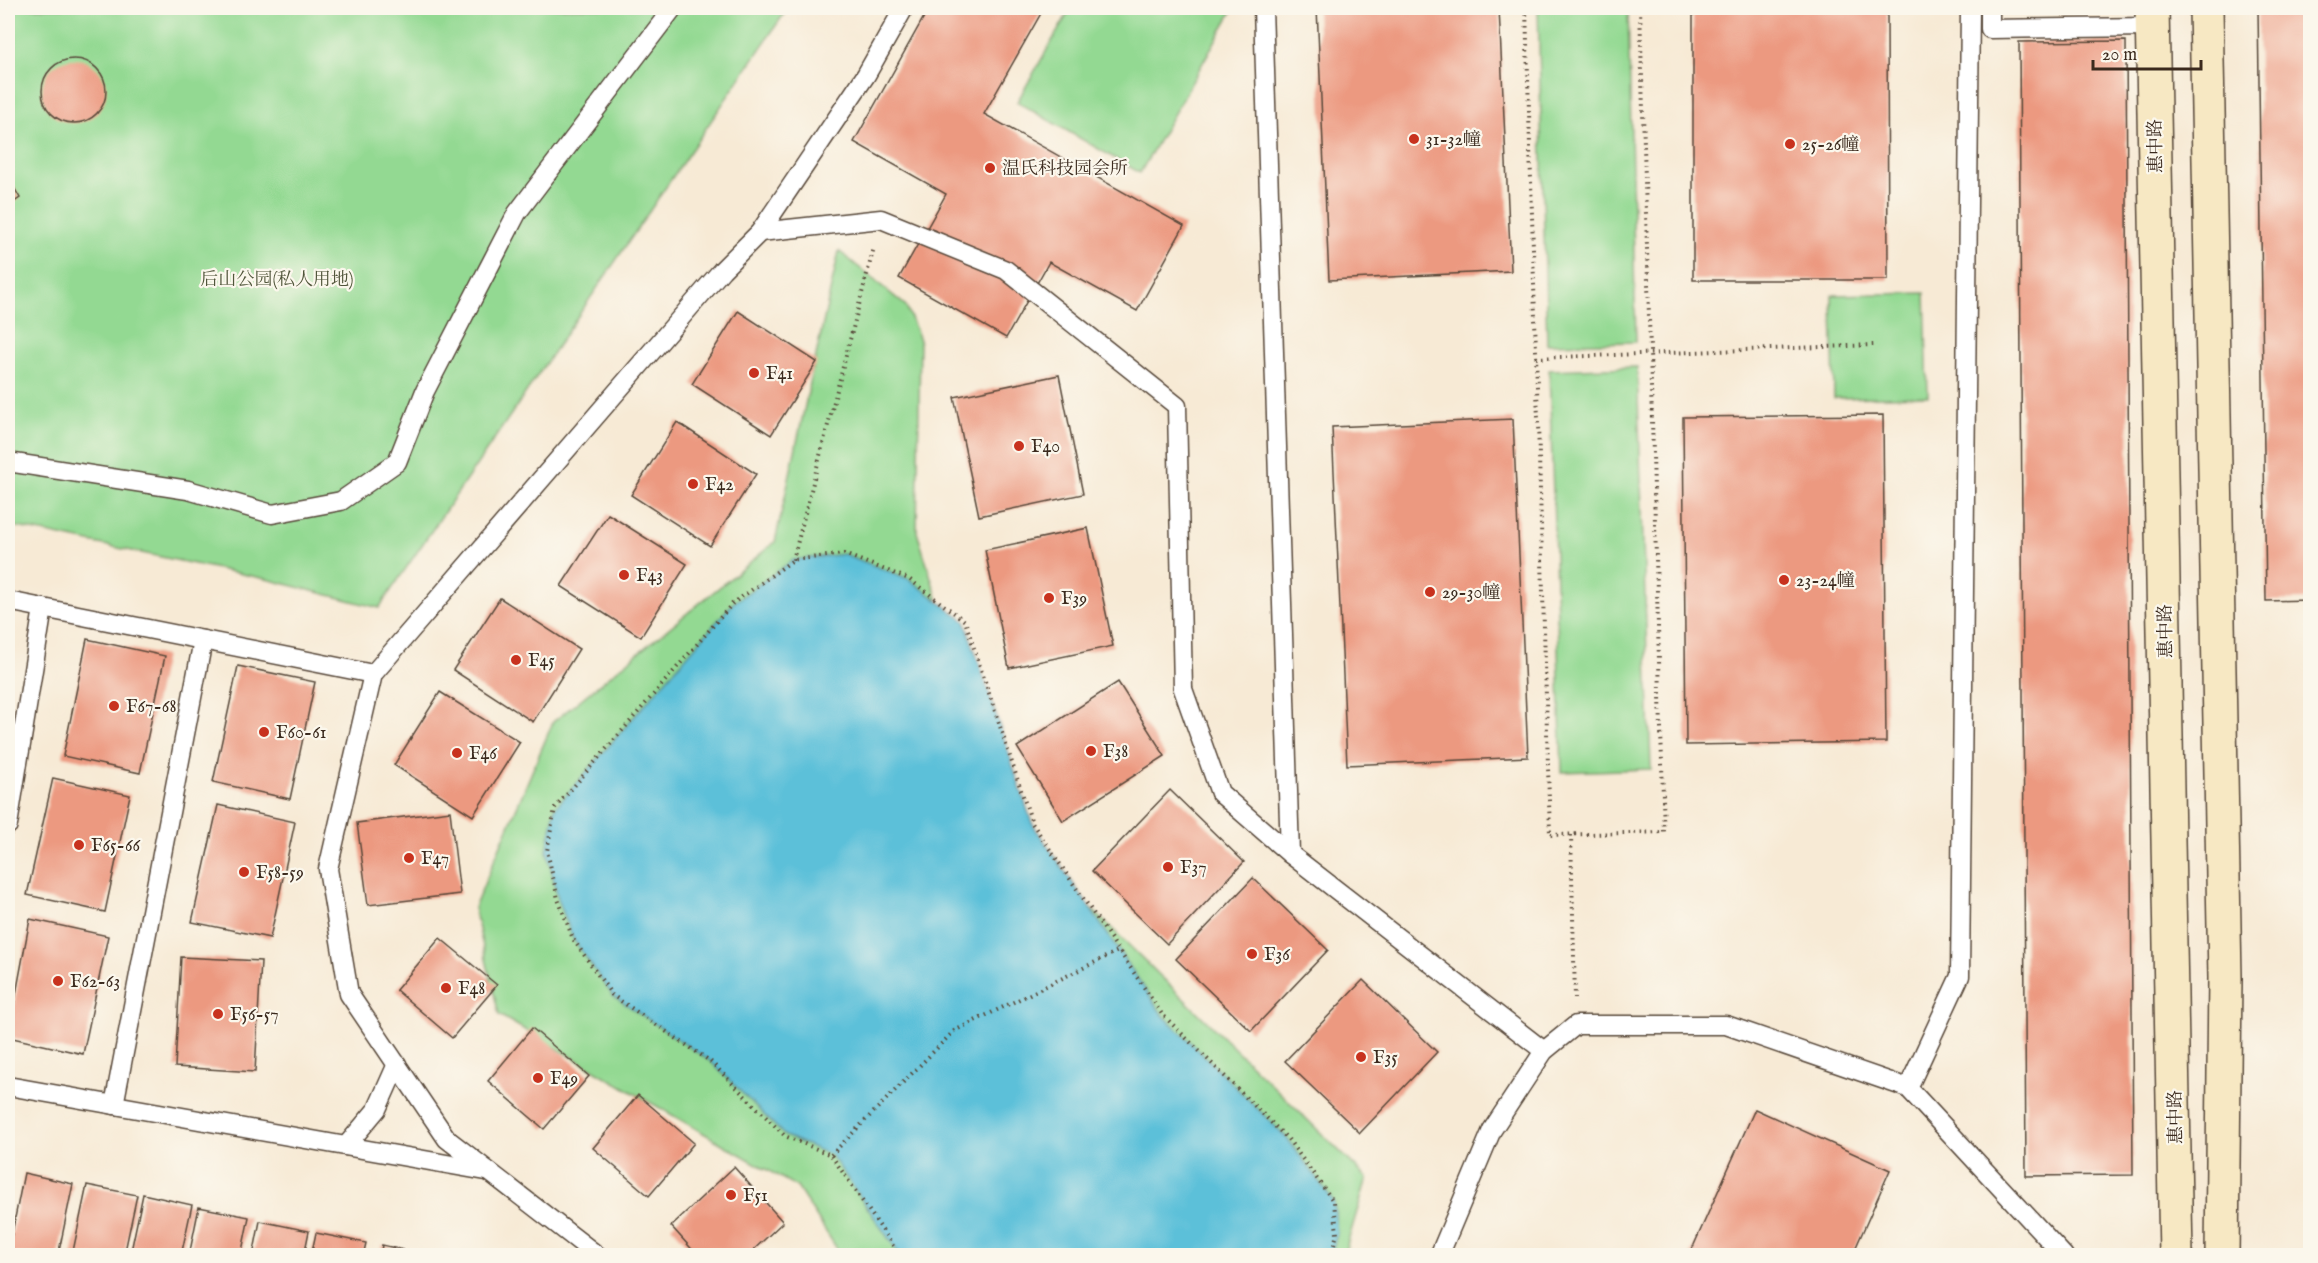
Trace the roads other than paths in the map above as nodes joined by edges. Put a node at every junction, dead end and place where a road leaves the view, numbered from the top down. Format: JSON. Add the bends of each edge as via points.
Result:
{"nodes":[{"id":1,"x":673,"y":8,"type":"edge"},
{"id":2,"x":904,"y":8,"type":"edge"},
{"id":3,"x":1263,"y":8,"type":"edge"},
{"id":4,"x":1970,"y":8,"type":"edge"},
{"id":5,"x":1990,"y":8,"type":"edge"},
{"id":6,"x":2206,"y":8,"type":"edge"},
{"id":7,"x":2152,"y":17,"type":"edge"},
{"id":8,"x":760,"y":232,"type":"junction"},
{"id":9,"x":8,"y":462,"type":"edge"},
{"id":10,"x":8,"y":601,"type":"edge"},
{"id":11,"x":43,"y":608,"type":"junction"},
{"id":12,"x":203,"y":640,"type":"junction"},
{"id":13,"x":373,"y":674,"type":"junction"},
{"id":14,"x":8,"y":825,"type":"edge"},
{"id":15,"x":1290,"y":854,"type":"junction"},
{"id":16,"x":1544,"y":1052,"type":"junction"},
{"id":17,"x":397,"y":1064,"type":"junction"},
{"id":18,"x":8,"y":1086,"type":"edge"},
{"id":19,"x":1908,"y":1088,"type":"junction"},
{"id":20,"x":114,"y":1105,"type":"junction"},
{"id":21,"x":346,"y":1146,"type":"junction"},
{"id":22,"x":490,"y":1172,"type":"junction"},
{"id":23,"x":2064,"y":1255,"type":"edge"},
{"id":24,"x":598,"y":1256,"type":"edge"},
{"id":25,"x":1438,"y":1256,"type":"edge"},
{"id":26,"x":2176,"y":1256,"type":"edge"},
{"id":27,"x":2222,"y":1256,"type":"edge"}],
"edges":[{"from":1,"to":9,"type":"lane","via":[[517,213],[425,392],[397,462],[341,501],[272,514],[188,490]]},
{"from":2,"to":8,"type":"lane","via":[[866,75]]},
{"from":3,"to":15,"type":"lane"},
{"from":4,"to":19,"type":"lane","via":[[1960,976]]},
{"from":5,"to":7,"type":"lane","via":[[1990,29]]},
{"from":6,"to":27,"type":"street","via":[[2225,978]]},
{"from":7,"to":26,"type":"street","name":"惠中路"},
{"from":8,"to":13,"type":"lane","via":[[722,270]]},
{"from":8,"to":15,"type":"lane","via":[[881,219],[1006,270],[1177,406],[1183,689],[1220,793]]},
{"from":10,"to":11,"type":"lane"},
{"from":11,"to":12,"type":"lane"},
{"from":11,"to":14,"type":"lane"},
{"from":12,"to":13,"type":"lane"},
{"from":12,"to":20,"type":"lane"},
{"from":13,"to":17,"type":"lane","via":[[328,869],[349,994]]},
{"from":15,"to":16,"type":"lane"},
{"from":16,"to":19,"type":"lane","via":[[1576,1025],[1726,1025]]},
{"from":16,"to":25,"type":"lane","via":[[1492,1130]]},
{"from":17,"to":21,"type":"lane","via":[[377,1109]]},
{"from":17,"to":22,"type":"lane","via":[[447,1139]]},
{"from":18,"to":20,"type":"lane"},
{"from":19,"to":23,"type":"lane"},
{"from":20,"to":21,"type":"lane"},
{"from":21,"to":22,"type":"lane"},
{"from":22,"to":24,"type":"lane"}]}
